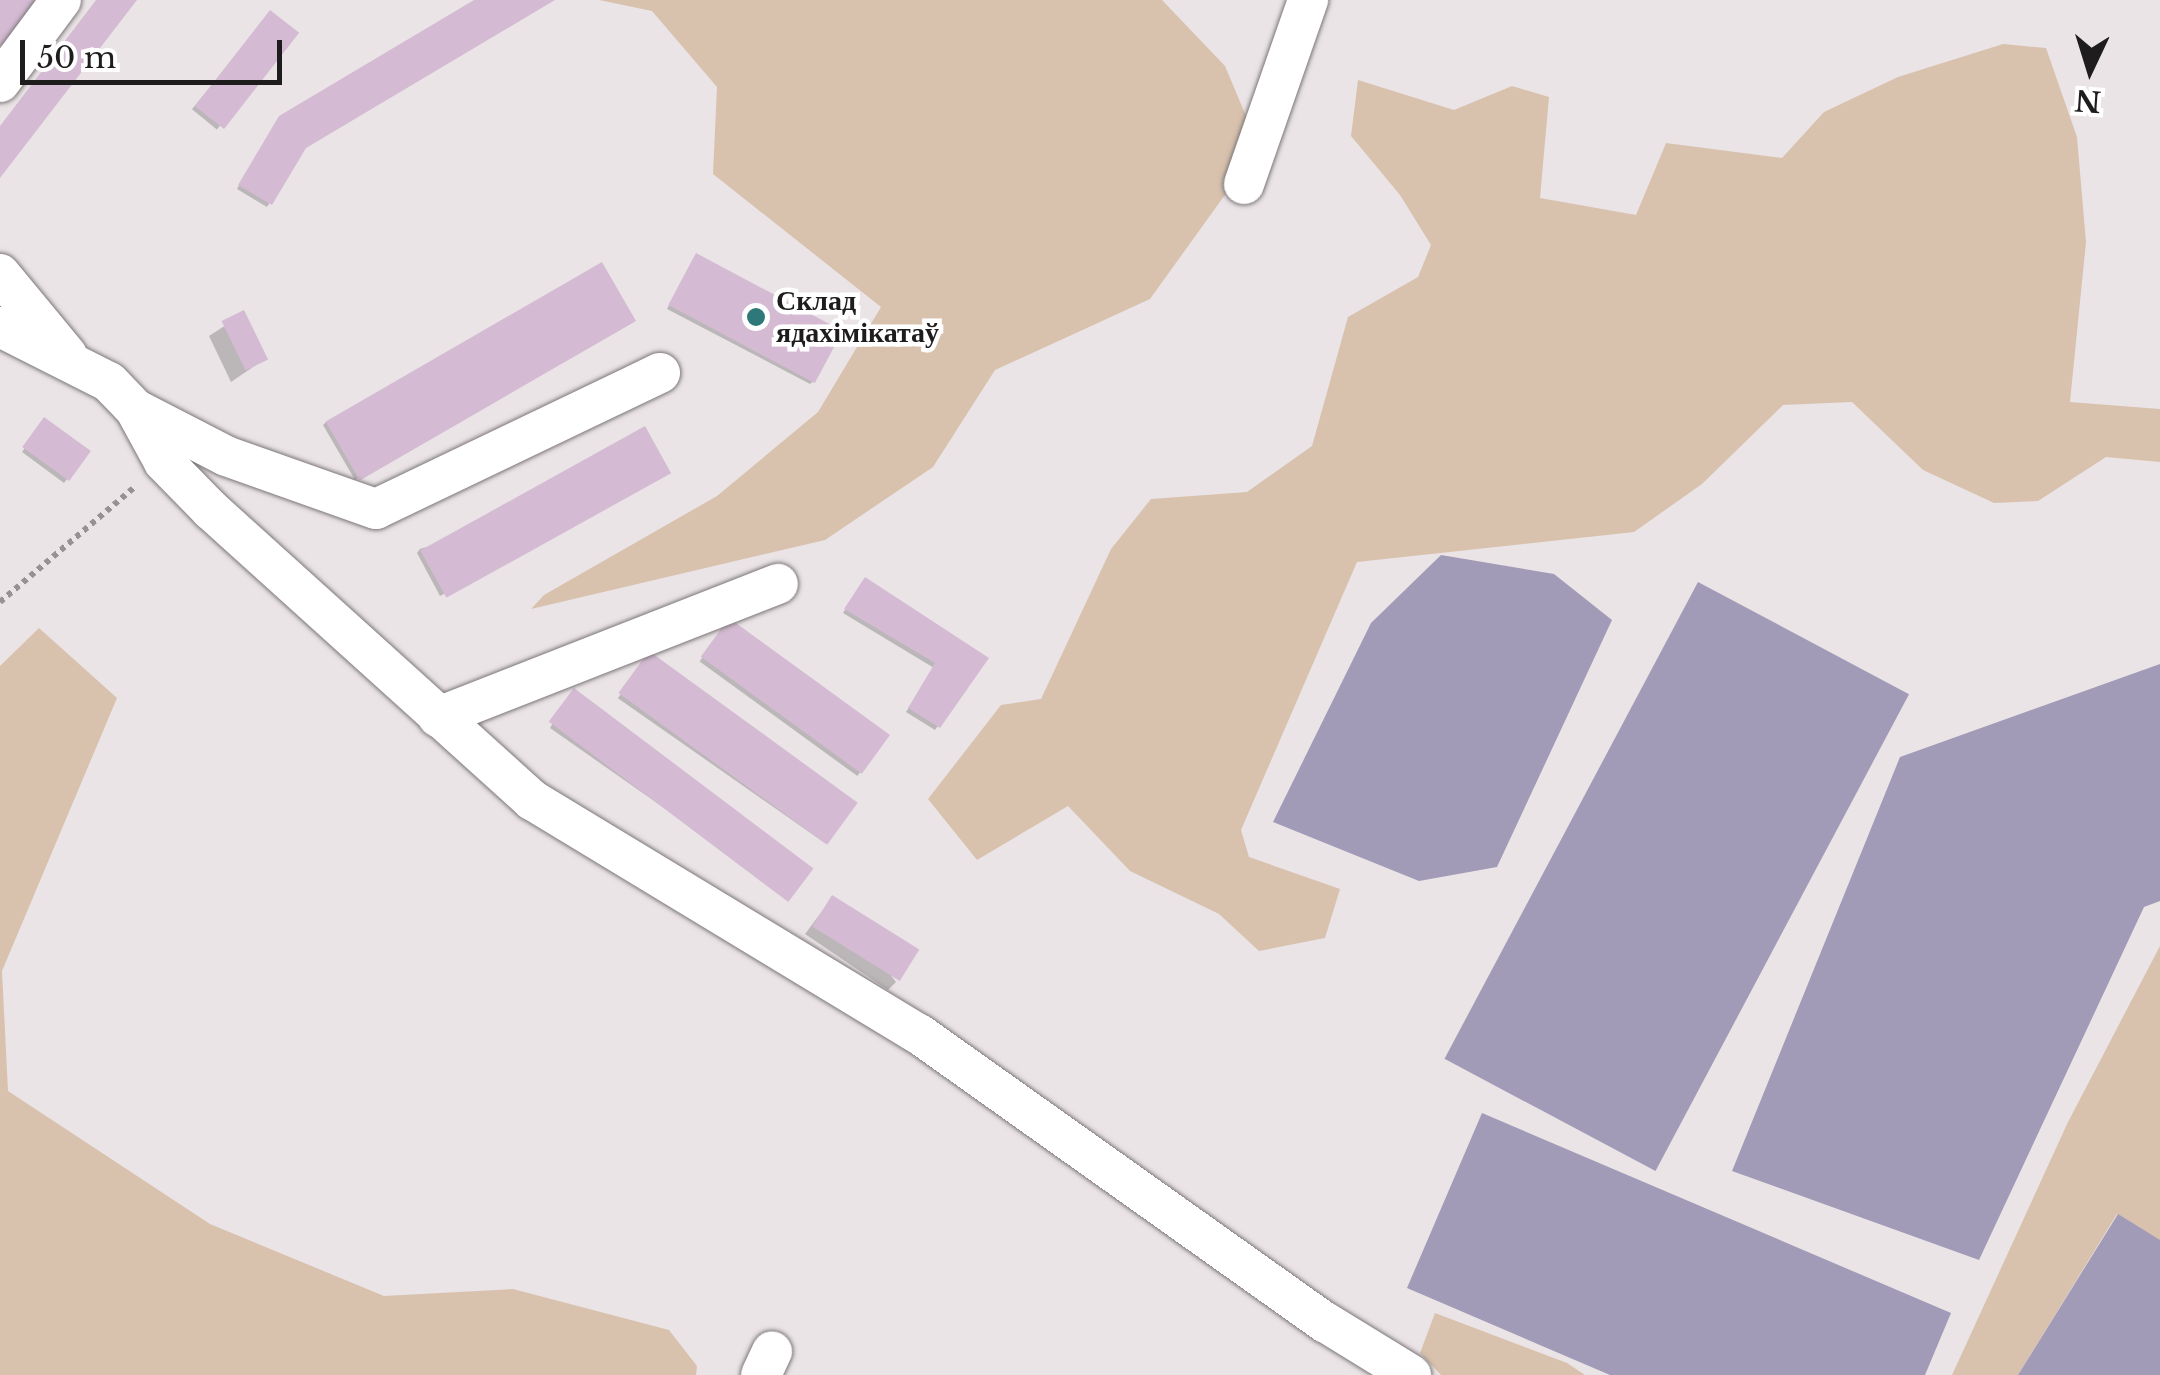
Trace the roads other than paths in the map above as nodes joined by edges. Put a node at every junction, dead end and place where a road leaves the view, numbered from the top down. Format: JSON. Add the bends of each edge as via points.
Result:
{"nodes":[{"id":1,"x":60,"y":0,"type":"edge"},
{"id":2,"x":1308,"y":0,"type":"edge"},
{"id":3,"x":0,"y":82,"type":"edge"},
{"id":4,"x":1244,"y":184,"type":"dead end"},
{"id":5,"x":0,"y":274,"type":"edge"},
{"id":6,"x":0,"y":327,"type":"edge"},
{"id":7,"x":71,"y":361,"type":"junction"},
{"id":8,"x":660,"y":373,"type":"dead end"},
{"id":9,"x":135,"y":409,"type":"junction"},
{"id":10,"x":778,"y":584,"type":"dead end"},
{"id":11,"x":438,"y":717,"type":"junction"},
{"id":12,"x":1412,"y":1375,"type":"edge"}],
"edges":[{"from":1,"to":3,"type":"street"},
{"from":2,"to":4,"type":"street"},
{"from":5,"to":7,"type":"street"},
{"from":6,"to":7,"type":"street"},
{"from":7,"to":9,"type":"street","via":[[109,382]]},
{"from":8,"to":9,"type":"street","via":[[376,510],[226,456]]},
{"from":9,"to":11,"type":"street","via":[[164,462]]},
{"from":10,"to":11,"type":"street"},
{"from":11,"to":12,"type":"street","via":[[532,800],[919,1034],[1325,1322]]}]}
